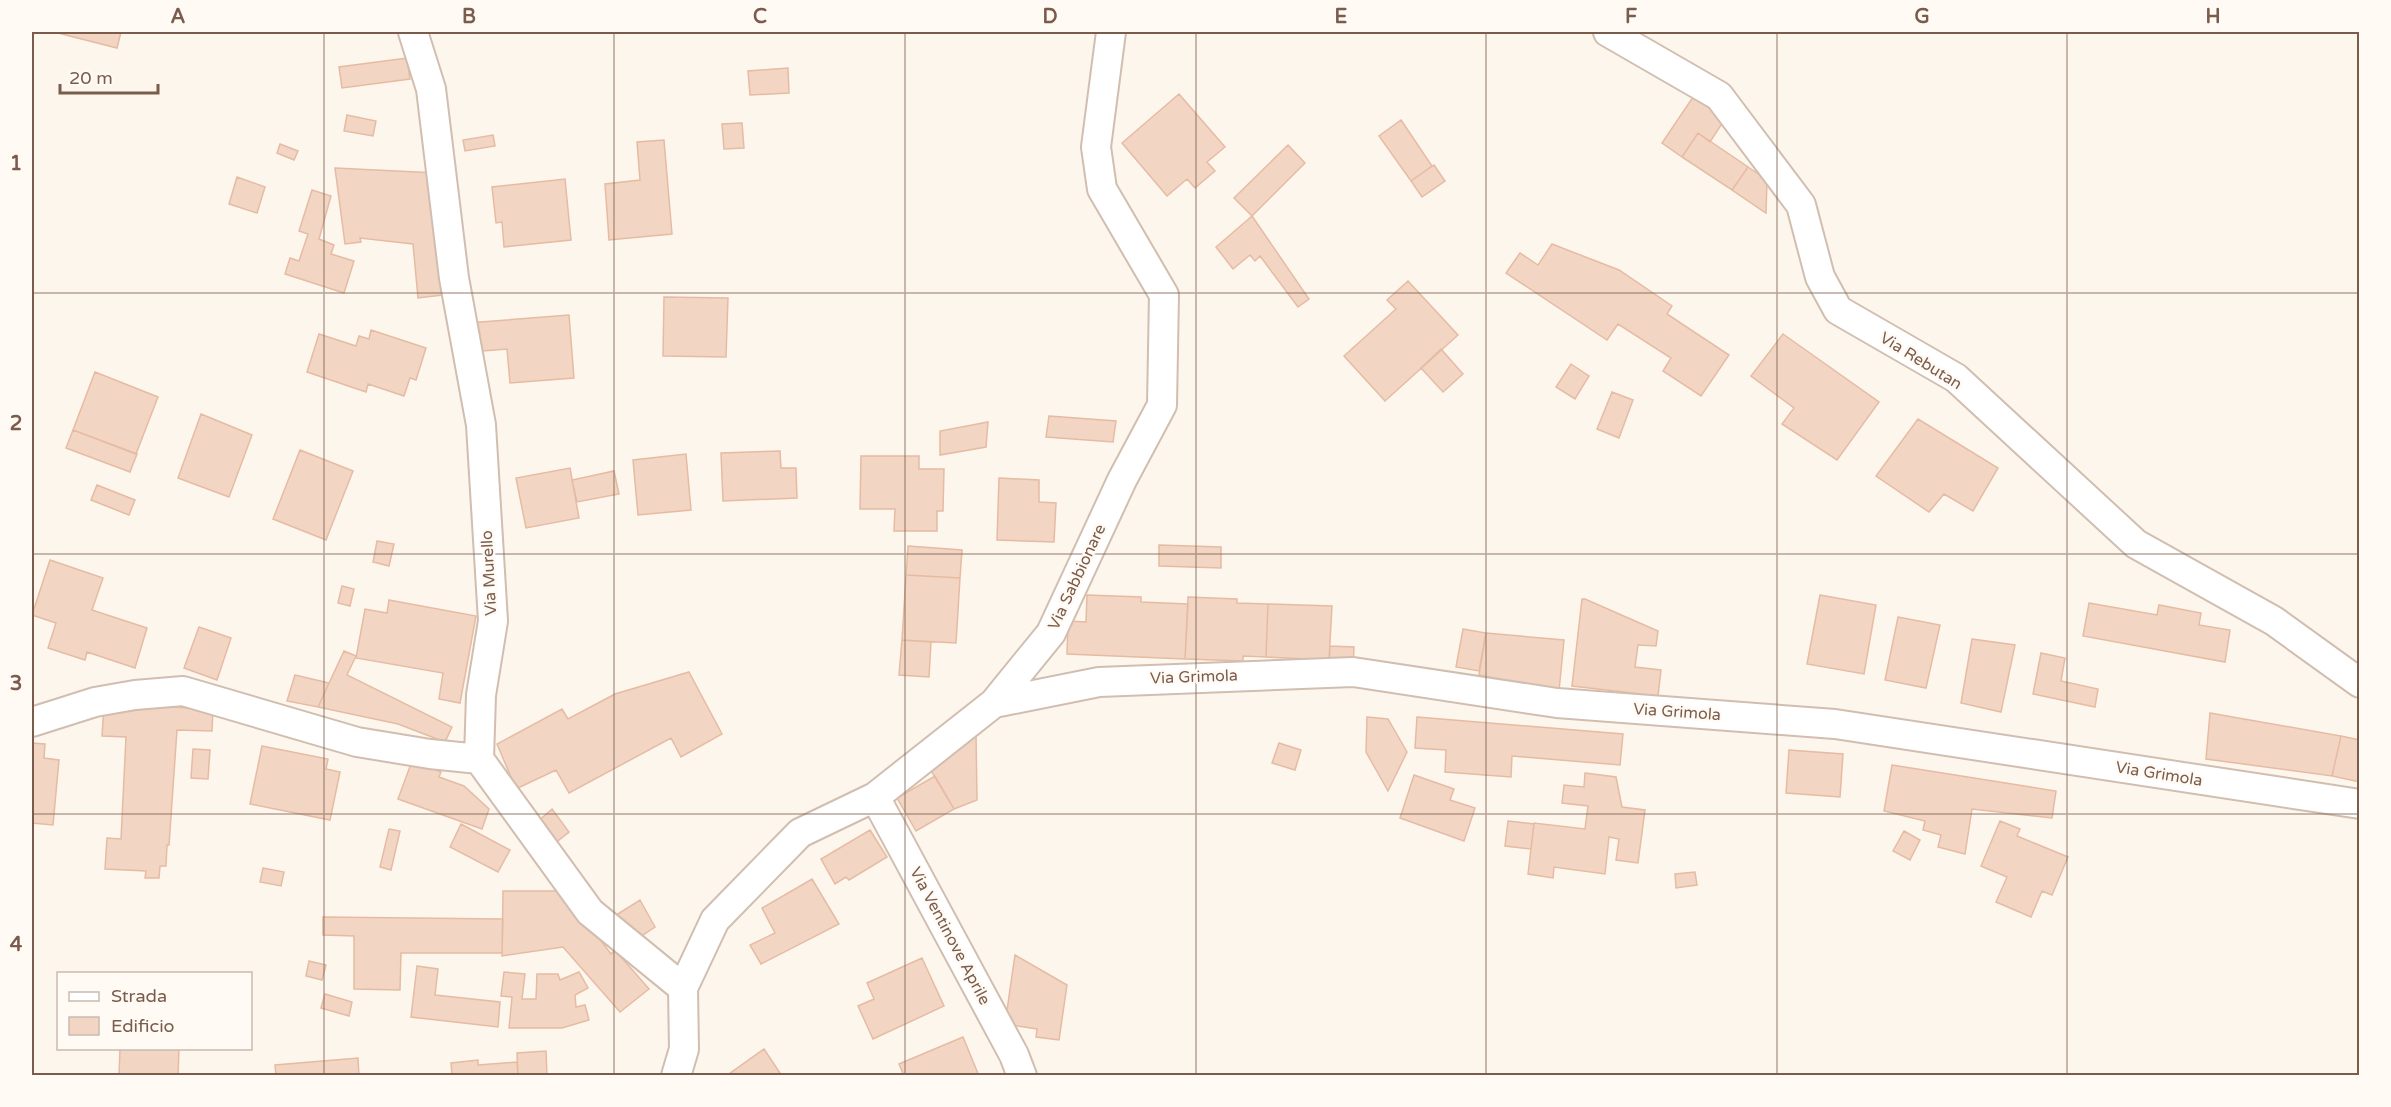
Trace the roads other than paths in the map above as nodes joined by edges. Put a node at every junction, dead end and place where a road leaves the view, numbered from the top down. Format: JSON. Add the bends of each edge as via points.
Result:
{"nodes":[{"id":1,"x":413,"y":32,"type":"edge"},
{"id":2,"x":1111,"y":32,"type":"edge"},
{"id":3,"x":1608,"y":32,"type":"edge"},
{"id":4,"x":2360,"y":683,"type":"edge"},
{"id":5,"x":994,"y":703,"type":"junction"},
{"id":6,"x":32,"y":723,"type":"edge"},
{"id":7,"x":479,"y":759,"type":"junction"},
{"id":8,"x":875,"y":797,"type":"junction"},
{"id":9,"x":2360,"y":804,"type":"edge"},
{"id":10,"x":682,"y":988,"type":"junction"},
{"id":11,"x":676,"y":1076,"type":"edge"},
{"id":12,"x":1022,"y":1076,"type":"edge"}],
"edges":[{"from":1,"to":7,"type":"street","name":"Via Murello","via":[[431,89],[454,278],[481,425],[493,621],[481,695]]},
{"from":2,"to":5,"type":"street","name":"Via Sabbionare","via":[[1096,147],[1101,189],[1164,295],[1162,405],[1122,480],[1052,633]]},
{"from":3,"to":4,"type":"street","name":"Via Rebutan","via":[[1719,96],[1801,205],[1820,277],[1838,310],[1956,378],[2136,544],[2274,621]]},
{"from":5,"to":8,"type":"street","name":"Via Sabbionare"},
{"from":5,"to":9,"type":"street","name":"Via Grimola","via":[[1099,682],[1353,672],[1557,703],[1835,724]]},
{"from":6,"to":7,"type":"street","via":[[95,702],[183,691],[357,742]]},
{"from":7,"to":10,"type":"street","via":[[590,912]]},
{"from":8,"to":10,"type":"street","name":"Via Sabbionare","via":[[800,833],[716,920]]},
{"from":8,"to":12,"type":"street","name":"Via Ventinove Aprile"},
{"from":10,"to":11,"type":"street","via":[[684,1049]]}]}
